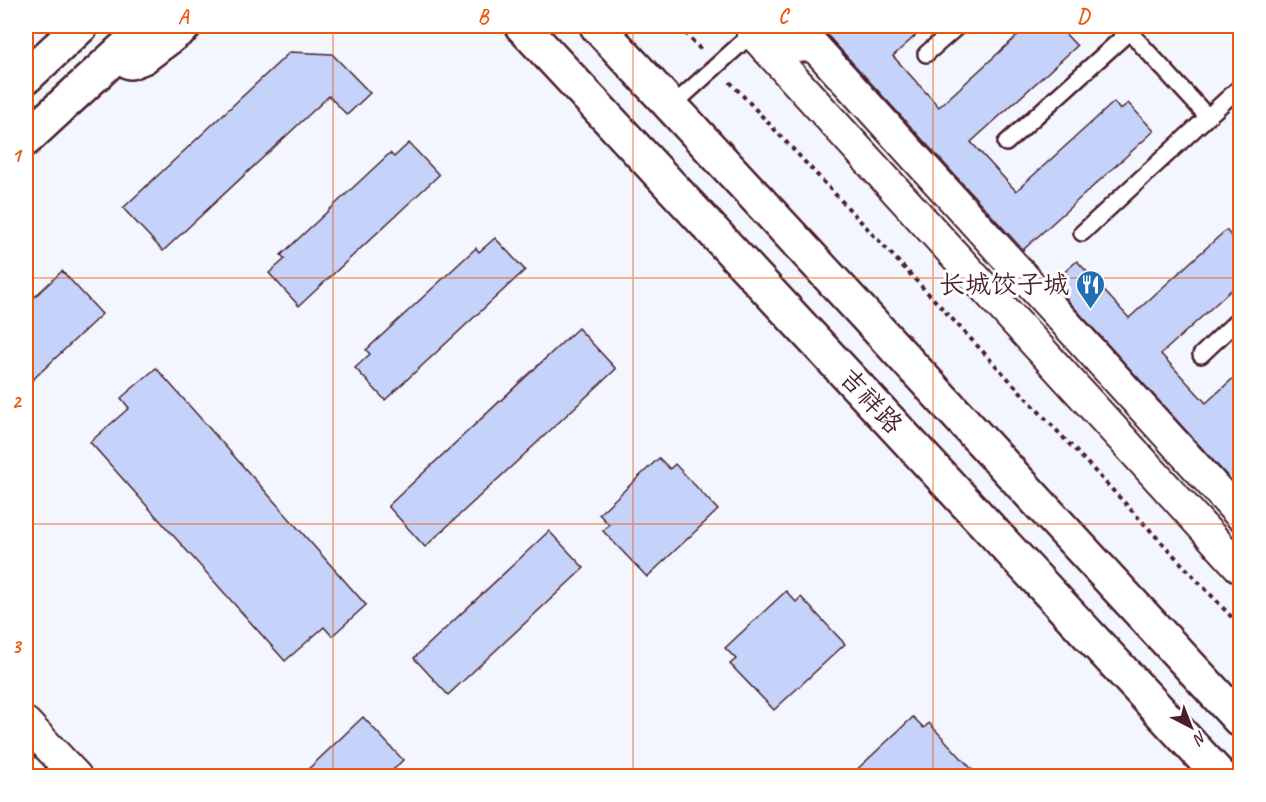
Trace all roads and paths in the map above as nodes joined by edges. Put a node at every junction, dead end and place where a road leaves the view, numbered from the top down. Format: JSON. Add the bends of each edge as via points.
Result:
{"nodes":[{"id":1,"x":148,"y":26,"type":"edge"},
{"id":2,"x":184,"y":26,"type":"edge"},
{"id":3,"x":500,"y":26,"type":"edge"},
{"id":4,"x":597,"y":26,"type":"edge"},
{"id":5,"x":679,"y":26,"type":"edge"},
{"id":6,"x":958,"y":26,"type":"edge"},
{"id":7,"x":76,"y":28,"type":"edge"},
{"id":8,"x":761,"y":28,"type":"edge"},
{"id":9,"x":1127,"y":28,"type":"edge"},
{"id":10,"x":532,"y":36,"type":"edge"},
{"id":11,"x":926,"y":54,"type":"dead end"},
{"id":12,"x":715,"y":66,"type":"junction"},
{"id":13,"x":102,"y":67,"type":"junction"},
{"id":14,"x":26,"y":77,"type":"edge"},
{"id":15,"x":1240,"y":87,"type":"edge"},
{"id":16,"x":672,"y":106,"type":"junction"},
{"id":17,"x":1208,"y":117,"type":"junction"},
{"id":18,"x":26,"y":139,"type":"edge"},
{"id":19,"x":1006,"y":143,"type":"dead end"},
{"id":20,"x":1082,"y":233,"type":"dead end"},
{"id":21,"x":1240,"y":318,"type":"edge"},
{"id":22,"x":1201,"y":355,"type":"dead end"},
{"id":23,"x":1240,"y":515,"type":"edge"},
{"id":24,"x":1240,"y":568,"type":"edge"},
{"id":25,"x":1240,"y":626,"type":"edge"},
{"id":26,"x":1240,"y":720,"type":"edge"},
{"id":27,"x":26,"y":723,"type":"edge"},
{"id":28,"x":26,"y":770,"type":"edge"},
{"id":29,"x":32,"y":777,"type":"edge"},
{"id":30,"x":76,"y":777,"type":"edge"},
{"id":31,"x":1220,"y":777,"type":"edge"}],
"edges":[{"from":1,"to":13,"type":"main road"},
{"from":2,"to":13,"type":"main road","via":[[143,57],[124,65]]},
{"from":3,"to":10,"type":"main road"},
{"from":4,"to":16,"type":"main road"},
{"from":5,"to":12,"type":"path"},
{"from":6,"to":11,"type":"lane"},
{"from":7,"to":14,"type":"main road"},
{"from":8,"to":12,"type":"lane"},
{"from":8,"to":23,"type":"street","via":[[790,47],[814,46]]},
{"from":8,"to":24,"type":"street"},
{"from":9,"to":17,"type":"lane"},
{"from":9,"to":19,"type":"lane"},
{"from":10,"to":31,"type":"main road","name":"吉祥路"},
{"from":12,"to":16,"type":"lane"},
{"from":12,"to":25,"type":"path"},
{"from":13,"to":18,"type":"main road"},
{"from":15,"to":17,"type":"lane"},
{"from":16,"to":26,"type":"main road"},
{"from":17,"to":20,"type":"lane"},
{"from":21,"to":22,"type":"lane"},
{"from":27,"to":30,"type":"street"},
{"from":28,"to":29,"type":"street"}]}
